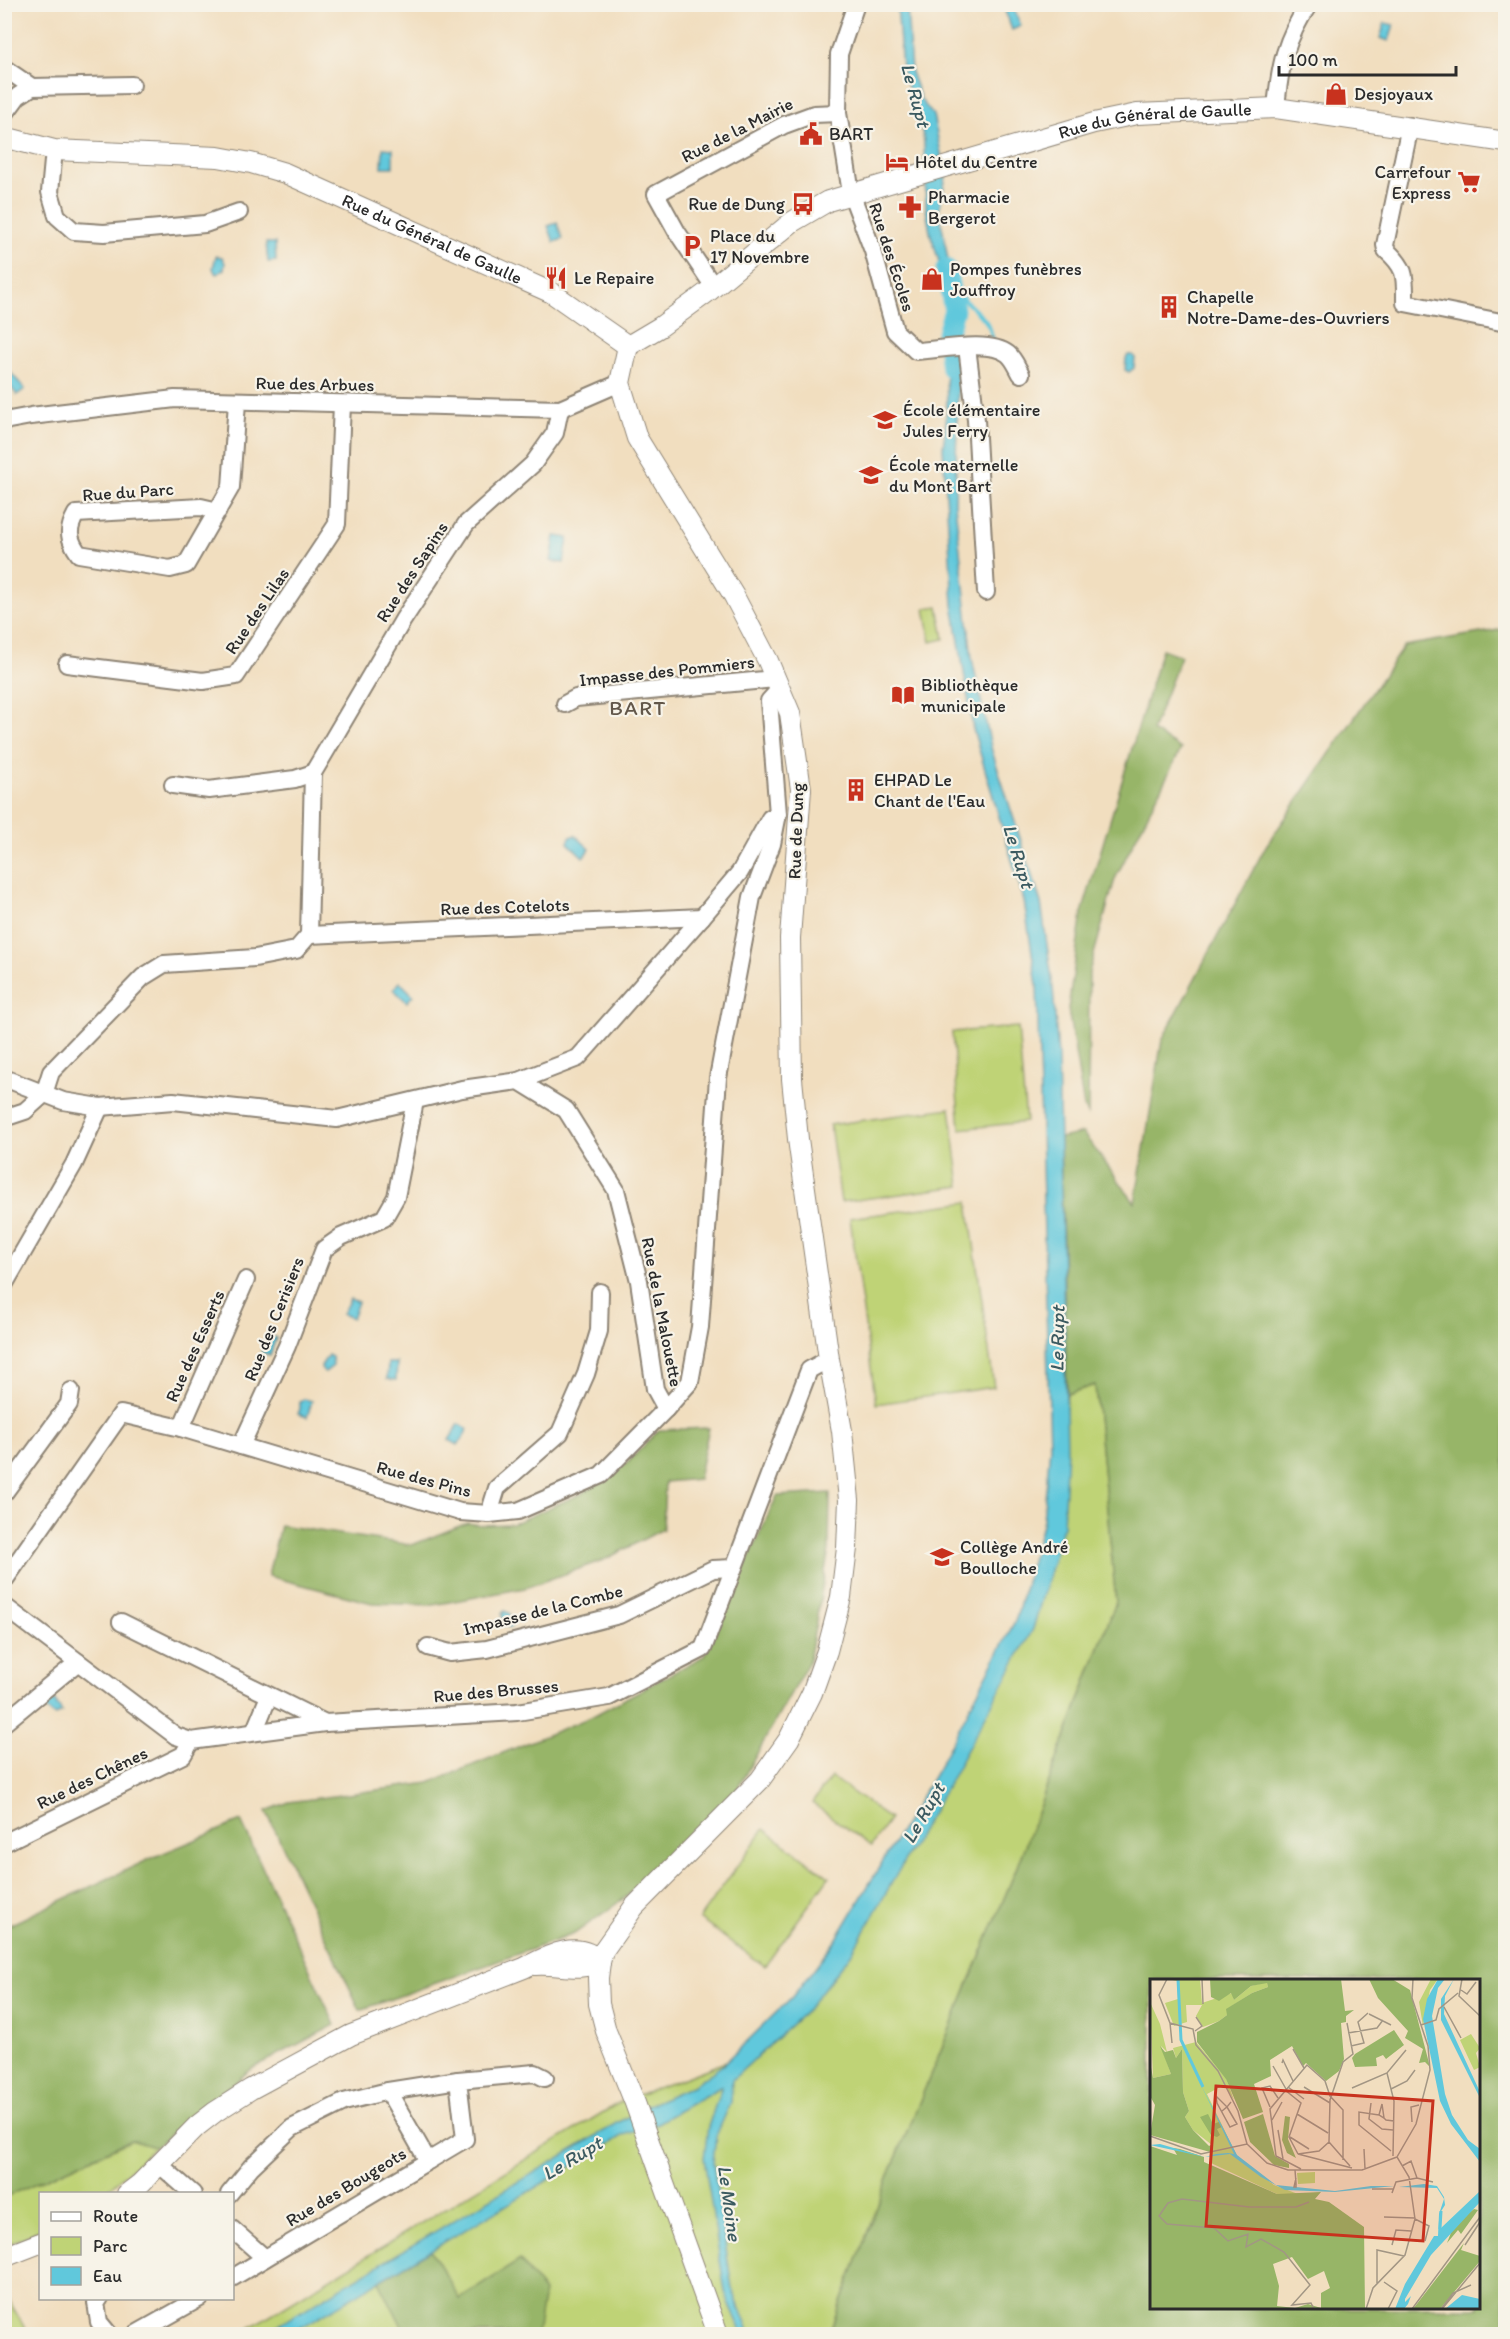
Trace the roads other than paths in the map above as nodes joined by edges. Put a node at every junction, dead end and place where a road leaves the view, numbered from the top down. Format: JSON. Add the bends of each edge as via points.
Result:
{"nodes":[{"id":1,"x":856,"y":4,"type":"edge"},
{"id":2,"x":1309,"y":4,"type":"edge"},
{"id":3,"x":4,"y":68,"type":"edge"},
{"id":4,"x":132,"y":85,"type":"dead end"},
{"id":5,"x":32,"y":87,"type":"junction"},
{"id":6,"x":1276,"y":108,"type":"junction"},
{"id":7,"x":838,"y":113,"type":"junction"},
{"id":8,"x":4,"y":115,"type":"edge"},
{"id":9,"x":1410,"y":126,"type":"junction"},
{"id":10,"x":4,"y":137,"type":"edge"},
{"id":11,"x":1506,"y":142,"type":"edge"},
{"id":12,"x":54,"y":150,"type":"junction"},
{"id":13,"x":851,"y":193,"type":"junction"},
{"id":14,"x":239,"y":212,"type":"dead end"},
{"id":15,"x":714,"y":287,"type":"junction"},
{"id":16,"x":1506,"y":323,"type":"edge"},
{"id":17,"x":628,"y":346,"type":"junction"},
{"id":18,"x":962,"y":348,"type":"junction"},
{"id":19,"x":1021,"y":374,"type":"dead end"},
{"id":20,"x":620,"y":383,"type":"junction"},
{"id":21,"x":237,"y":402,"type":"junction"},
{"id":22,"x":342,"y":404,"type":"junction"},
{"id":23,"x":560,"y":409,"type":"junction"},
{"id":24,"x":4,"y":421,"type":"edge"},
{"id":25,"x":218,"y":511,"type":"junction"},
{"id":26,"x":986,"y":592,"type":"dead end"},
{"id":27,"x":66,"y":664,"type":"dead end"},
{"id":28,"x":777,"y":685,"type":"junction"},
{"id":29,"x":565,"y":704,"type":"dead end"},
{"id":30,"x":313,"y":773,"type":"junction"},
{"id":31,"x":173,"y":785,"type":"dead end"},
{"id":32,"x":778,"y":814,"type":"junction"},
{"id":33,"x":702,"y":917,"type":"junction"},
{"id":34,"x":309,"y":935,"type":"junction"},
{"id":35,"x":4,"y":1078,"type":"edge"},
{"id":36,"x":519,"y":1081,"type":"junction"},
{"id":37,"x":44,"y":1094,"type":"junction"},
{"id":38,"x":415,"y":1101,"type":"junction"},
{"id":39,"x":100,"y":1107,"type":"junction"},
{"id":40,"x":4,"y":1118,"type":"edge"},
{"id":41,"x":246,"y":1280,"type":"dead end"},
{"id":42,"x":4,"y":1284,"type":"edge"},
{"id":43,"x":600,"y":1292,"type":"dead end"},
{"id":44,"x":829,"y":1359,"type":"junction"},
{"id":45,"x":71,"y":1391,"type":"dead end"},
{"id":46,"x":666,"y":1409,"type":"junction"},
{"id":47,"x":181,"y":1428,"type":"junction"},
{"id":48,"x":242,"y":1446,"type":"junction"},
{"id":49,"x":4,"y":1493,"type":"edge"},
{"id":50,"x":489,"y":1514,"type":"junction"},
{"id":51,"x":733,"y":1568,"type":"junction"},
{"id":52,"x":4,"y":1581,"type":"edge"},
{"id":53,"x":4,"y":1606,"type":"edge"},
{"id":54,"x":121,"y":1623,"type":"dead end"},
{"id":55,"x":428,"y":1647,"type":"dead end"},
{"id":56,"x":78,"y":1662,"type":"junction"},
{"id":57,"x":269,"y":1696,"type":"junction"},
{"id":58,"x":4,"y":1723,"type":"edge"},
{"id":59,"x":325,"y":1723,"type":"junction"},
{"id":60,"x":254,"y":1732,"type":"junction"},
{"id":61,"x":190,"y":1741,"type":"junction"},
{"id":62,"x":4,"y":1843,"type":"edge"},
{"id":63,"x":600,"y":1962,"type":"junction"},
{"id":64,"x":545,"y":2078,"type":"dead end"},
{"id":65,"x":458,"y":2080,"type":"junction"},
{"id":66,"x":388,"y":2091,"type":"junction"},
{"id":67,"x":428,"y":2161,"type":"junction"},
{"id":68,"x":159,"y":2164,"type":"junction"},
{"id":69,"x":128,"y":2192,"type":"edge"},
{"id":70,"x":192,"y":2192,"type":"edge"},
{"id":71,"x":230,"y":2192,"type":"edge"},
{"id":72,"x":234,"y":2231,"type":"edge"},
{"id":73,"x":39,"y":2243,"type":"edge"},
{"id":74,"x":4,"y":2257,"type":"edge"},
{"id":75,"x":265,"y":2258,"type":"junction"},
{"id":76,"x":234,"y":2277,"type":"edge"},
{"id":77,"x":98,"y":2300,"type":"edge"},
{"id":78,"x":196,"y":2300,"type":"edge"},
{"id":79,"x":109,"y":2334,"type":"edge"},
{"id":80,"x":136,"y":2334,"type":"edge"},
{"id":81,"x":718,"y":2334,"type":"edge"}],
"edges":[{"from":1,"to":7,"type":"street","via":[[839,54]]},
{"from":2,"to":6,"type":"street","via":[[1288,38]]},
{"from":3,"to":5,"type":"street"},
{"from":4,"to":5,"type":"street"},
{"from":5,"to":8,"type":"street","via":[[18,96]]},
{"from":6,"to":9,"type":"main road","name":"Rue du Général de Gaulle"},
{"from":6,"to":13,"type":"main road","name":"Rue du Général de Gaulle","via":[[1137,114]]},
{"from":7,"to":13,"type":"street"},
{"from":7,"to":15,"type":"street","name":"Rue de la Mairie","via":[[814,114],[784,125],[656,194]]},
{"from":9,"to":11,"type":"main road","name":"Rue du Général de Gaulle"},
{"from":9,"to":16,"type":"street","via":[[1385,245],[1404,273],[1405,303]]},
{"from":10,"to":12,"type":"main road","name":"Rue du Général de Gaulle"},
{"from":12,"to":14,"type":"street","via":[[50,192],[57,216],[74,231],[104,233],[206,224]]},
{"from":12,"to":17,"type":"main road","name":"Rue du Général de Gaulle","via":[[218,157],[285,173],[552,293]]},
{"from":13,"to":15,"type":"main road","name":"Rue du Général de Gaulle","via":[[792,222]]},
{"from":13,"to":18,"type":"street","name":"Rue des Écoles","via":[[873,251],[896,332],[916,351]]},
{"from":15,"to":17,"type":"main road","name":"Rue du Général de Gaulle"},
{"from":17,"to":20,"type":"main road","name":"Rue de Dung"},
{"from":18,"to":19,"type":"street","name":"Rue des Écoles","via":[[998,348],[1008,353]]},
{"from":18,"to":26,"type":"street","via":[[976,420]]},
{"from":20,"to":23,"type":"street","name":"Rue des Arbues"},
{"from":20,"to":28,"type":"main road","name":"Rue de Dung","via":[[637,438],[734,596]]},
{"from":21,"to":22,"type":"street","name":"Rue des Arbues"},
{"from":21,"to":24,"type":"street","name":"Rue des Arbues","via":[[175,399]]},
{"from":21,"to":25,"type":"street","name":"Rue du Parc","via":[[231,487]]},
{"from":22,"to":23,"type":"street","name":"Rue des Arbues"},
{"from":22,"to":27,"type":"street","name":"Rue des Lilas","via":[[337,524],[236,676],[203,681]]},
{"from":23,"to":30,"type":"street","name":"Rue des Sapins","via":[[555,433],[533,464],[466,524],[403,620]]},
{"from":25,"to":25,"type":"street","name":"Rue du Parc","via":[[201,507],[76,514],[69,526],[70,542],[79,554],[170,569],[186,565]]},
{"from":28,"to":29,"type":"street","name":"Impasse des Pommiers","via":[[576,698]]},
{"from":28,"to":32,"type":"street","name":"Rue de la Malouette","via":[[769,701]]},
{"from":28,"to":44,"type":"main road","name":"Rue de Dung","via":[[790,713],[801,789],[790,938],[792,1079]]},
{"from":30,"to":31,"type":"street","via":[[295,779],[209,790]]},
{"from":30,"to":34,"type":"street","name":"Rue des Sapins"},
{"from":32,"to":33,"type":"street","via":[[770,818],[740,872]]},
{"from":32,"to":46,"type":"street","name":"Rue de la Malouette","via":[[772,844],[752,897],[718,1078],[700,1327],[690,1382]]},
{"from":33,"to":34,"type":"street","name":"Rue des Cotelots"},
{"from":33,"to":36,"type":"street","via":[[578,1058]]},
{"from":34,"to":37,"type":"street","via":[[296,950],[255,958],[164,964],[143,977],[51,1072]]},
{"from":35,"to":37,"type":"street"},
{"from":36,"to":38,"type":"street"},
{"from":36,"to":46,"type":"street","name":"Rue de la Malouette","via":[[566,1110],[616,1190],[639,1281],[655,1389]]},
{"from":37,"to":39,"type":"street"},
{"from":37,"to":40,"type":"street","via":[[24,1111]]},
{"from":38,"to":39,"type":"street","via":[[337,1119],[172,1101]]},
{"from":38,"to":48,"type":"street","name":"Rue des Cerisiers","via":[[396,1197],[384,1218],[324,1249],[287,1346]]},
{"from":39,"to":42,"type":"street","via":[[74,1164]]},
{"from":41,"to":47,"type":"street","name":"Rue des Esserts"},
{"from":43,"to":50,"type":"street","via":[[596,1342],[560,1433],[497,1488]]},
{"from":44,"to":51,"type":"street","name":"Rue des Brusses","via":[[809,1370]]},
{"from":44,"to":63,"type":"main road","name":"Rue de Dung","via":[[849,1500],[847,1548],[841,1597],[812,1693],[789,1739],[760,1780],[634,1907]]},
{"from":45,"to":49,"type":"street","via":[[69,1404]]},
{"from":46,"to":50,"type":"street","name":"Rue des Pins","via":[[601,1475],[519,1511]]},
{"from":47,"to":48,"type":"street","name":"Rue des Pins"},
{"from":47,"to":52,"type":"street","name":"Rue des Pins","via":[[121,1414]]},
{"from":48,"to":50,"type":"street","name":"Rue des Pins","via":[[460,1512]]},
{"from":51,"to":55,"type":"street","name":"Impasse de la Combe","via":[[713,1569],[608,1618],[487,1649],[450,1653]]},
{"from":51,"to":59,"type":"street","name":"Rue des Brusses","via":[[703,1649],[609,1697],[518,1712]]},
{"from":53,"to":56,"type":"street"},
{"from":54,"to":57,"type":"street"},
{"from":56,"to":58,"type":"street"},
{"from":56,"to":61,"type":"street","via":[[176,1736]]},
{"from":57,"to":59,"type":"street"},
{"from":57,"to":60,"type":"street"},
{"from":59,"to":60,"type":"street","name":"Rue des Brusses"},
{"from":60,"to":61,"type":"street","name":"Rue des Brusses"},
{"from":61,"to":62,"type":"street","name":"Rue des Chênes","via":[[183,1755]]},
{"from":63,"to":68,"type":"main road","via":[[588,1967],[549,1964],[524,1968],[351,2035],[215,2112]]},
{"from":63,"to":81,"type":"main road","via":[[599,1995],[604,2022]]},
{"from":64,"to":65,"type":"street","via":[[535,2073]]},
{"from":65,"to":66,"type":"street"},
{"from":65,"to":67,"type":"street","via":[[465,2139]]},
{"from":66,"to":67,"type":"street","name":"Rue des Bougeots"},
{"from":66,"to":71,"type":"street","via":[[344,2102],[292,2128]]},
{"from":67,"to":75,"type":"street","name":"Rue des Bougeots"},
{"from":68,"to":69,"type":"main road"},
{"from":68,"to":70,"type":"street"},
{"from":72,"to":75,"type":"street"},
{"from":73,"to":74,"type":"main road"},
{"from":75,"to":76,"type":"street","name":"Rue des Bougeots"},
{"from":77,"to":79,"type":"street","via":[[99,2322]]},
{"from":78,"to":80,"type":"street"}]}
